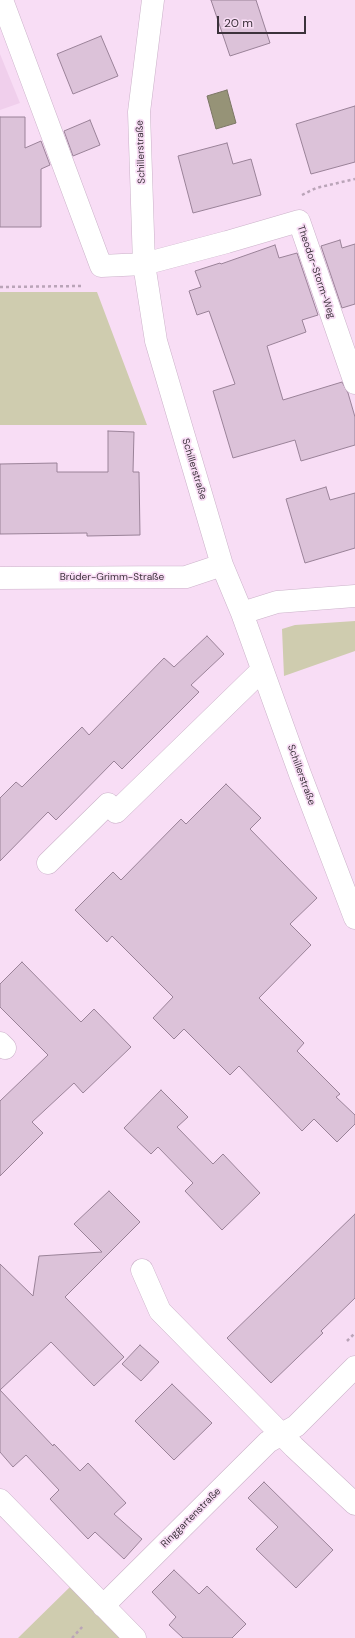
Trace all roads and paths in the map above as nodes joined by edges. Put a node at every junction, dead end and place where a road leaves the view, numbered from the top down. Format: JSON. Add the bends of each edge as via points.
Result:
{"nodes":[{"id":1,"x":2,"y":0,"type":"edge"},
{"id":2,"x":153,"y":0,"type":"edge"},
{"id":3,"x":355,"y":178,"type":"edge"},
{"id":4,"x":284,"y":226,"type":"junction"},
{"id":5,"x":144,"y":264,"type":"junction"},
{"id":6,"x":101,"y":266,"type":"junction"},
{"id":7,"x":0,"y":287,"type":"edge"},
{"id":8,"x":355,"y":383,"type":"edge"},
{"id":9,"x":222,"y":565,"type":"junction"},
{"id":10,"x":0,"y":578,"type":"edge"},
{"id":11,"x":355,"y":596,"type":"edge"},
{"id":12,"x":242,"y":613,"type":"junction"},
{"id":13,"x":262,"y":670,"type":"junction"},
{"id":14,"x":48,"y":862,"type":"dead end"},
{"id":15,"x":355,"y":918,"type":"edge"},
{"id":16,"x":142,"y":1270,"type":"dead end"},
{"id":17,"x":355,"y":1367,"type":"edge"},
{"id":18,"x":282,"y":1434,"type":"junction"},
{"id":19,"x":0,"y":1500,"type":"edge"},
{"id":20,"x":355,"y":1504,"type":"edge"},
{"id":21,"x":103,"y":1606,"type":"junction"},
{"id":22,"x":135,"y":1638,"type":"edge"}],
"edges":[{"from":1,"to":6,"type":"street"},
{"from":2,"to":5,"type":"street","name":"Schillerstraße","via":[[139,112]]},
{"from":3,"to":4,"type":"path","via":[[316,188],[290,201]]},
{"from":4,"to":5,"type":"street","name":"Theodor-Storm-Weg"},
{"from":4,"to":8,"type":"street","name":"Theodor-Storm-Weg","via":[[299,221]]},
{"from":5,"to":6,"type":"street","name":"Theodor-Storm-Weg"},
{"from":5,"to":9,"type":"street","name":"Schillerstraße","via":[[156,341]]},
{"from":6,"to":7,"type":"path","via":[[81,286]]},
{"from":9,"to":10,"type":"street","name":"Brüder-Grimm-Straße","via":[[186,577]]},
{"from":9,"to":12,"type":"street","name":"Schillerstraße"},
{"from":11,"to":12,"type":"street","via":[[277,602]]},
{"from":12,"to":13,"type":"street","name":"Schillerstraße"},
{"from":13,"to":14,"type":"street","via":[[116,812],[108,804]]},
{"from":13,"to":15,"type":"street","name":"Schillerstraße"},
{"from":16,"to":18,"type":"street","via":[[160,1311]]},
{"from":17,"to":18,"type":"street","name":"Ringgartenstraße","via":[[296,1426]]},
{"from":18,"to":20,"type":"street"},
{"from":18,"to":21,"type":"street","name":"Ringgartenstraße","via":[[268,1442]]},
{"from":19,"to":21,"type":"street"},
{"from":21,"to":22,"type":"street"}]}
